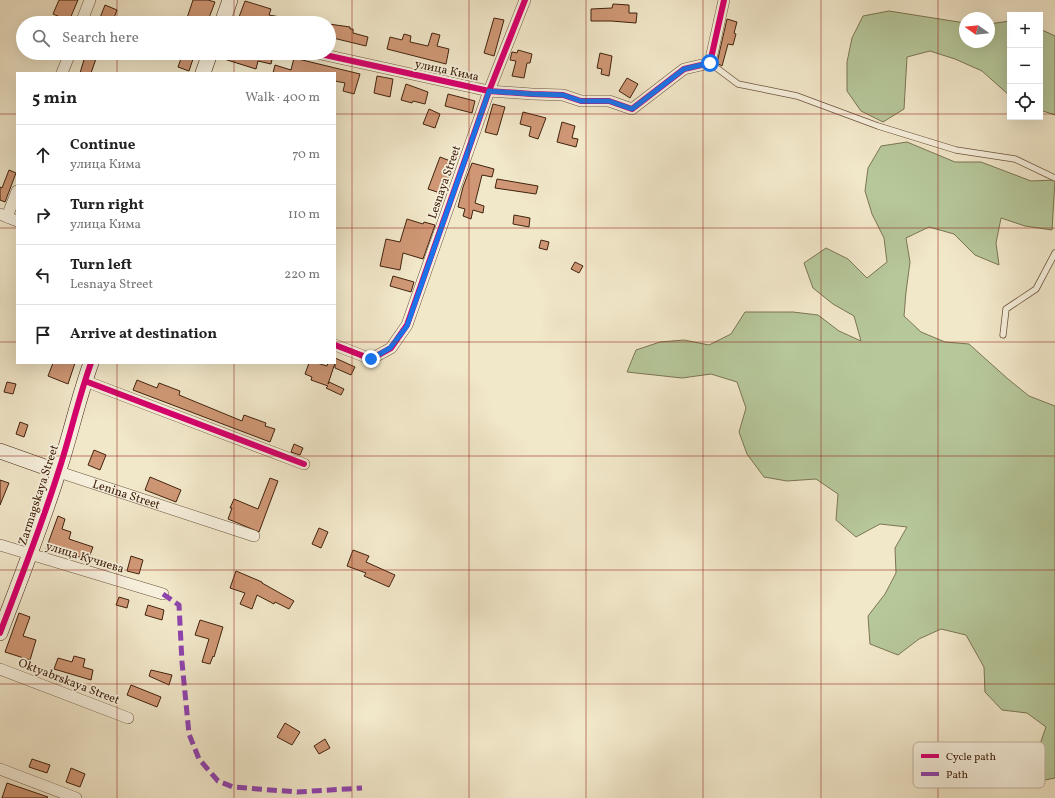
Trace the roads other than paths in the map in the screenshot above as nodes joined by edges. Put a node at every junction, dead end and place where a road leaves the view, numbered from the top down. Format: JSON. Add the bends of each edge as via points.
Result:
{"nodes":[{"id":1,"x":90,"y":0,"type":"edge"},
{"id":2,"x":230,"y":0,"type":"edge"},
{"id":3,"x":525,"y":0,"type":"edge"},
{"id":4,"x":724,"y":0,"type":"edge"},
{"id":5,"x":84,"y":16,"type":"edge"},
{"id":6,"x":224,"y":16,"type":"edge"},
{"id":7,"x":336,"y":57,"type":"edge"},
{"id":8,"x":67,"y":60,"type":"edge"},
{"id":9,"x":207,"y":60,"type":"edge"},
{"id":10,"x":710,"y":63,"type":"junction"},
{"id":11,"x":62,"y":72,"type":"edge"},
{"id":12,"x":202,"y":72,"type":"edge"},
{"id":13,"x":489,"y":91,"type":"junction"},
{"id":14,"x":1055,"y":178,"type":"edge"},
{"id":15,"x":16,"y":194,"type":"edge"},
{"id":16,"x":8,"y":217,"type":"edge"},
{"id":17,"x":1055,"y":253,"type":"edge"},
{"id":18,"x":1003,"y":335,"type":"dead end"},
{"id":19,"x":336,"y":345,"type":"edge"},
{"id":20,"x":92,"y":364,"type":"edge"},
{"id":21,"x":85,"y":381,"type":"junction"},
{"id":22,"x":0,"y":452,"type":"edge"},
{"id":23,"x":304,"y":464,"type":"dead end"},
{"id":24,"x":58,"y":472,"type":"junction"},
{"id":25,"x":254,"y":536,"type":"dead end"},
{"id":26,"x":0,"y":545,"type":"edge"},
{"id":27,"x":30,"y":554,"type":"junction"},
{"id":28,"x":162,"y":594,"type":"dead end"},
{"id":29,"x":0,"y":633,"type":"edge"},
{"id":30,"x":0,"y":668,"type":"edge"},
{"id":31,"x":128,"y":718,"type":"dead end"},
{"id":32,"x":0,"y":769,"type":"edge"},
{"id":33,"x":76,"y":798,"type":"edge"}],
"edges":[{"from":1,"to":5,"type":"street"},
{"from":2,"to":6,"type":"street"},
{"from":3,"to":13,"type":"street","name":"Lesnaya Street"},
{"from":4,"to":10,"type":"street"},
{"from":7,"to":13,"type":"street","name":"улица Кима"},
{"from":8,"to":11,"type":"street"},
{"from":9,"to":12,"type":"street"},
{"from":10,"to":13,"type":"street","name":"улица Кима","via":[[684,69],[632,109],[609,101],[581,101],[563,95]]},
{"from":10,"to":14,"type":"lane","via":[[738,84],[797,96],[878,126],[956,150],[1015,159]]},
{"from":13,"to":19,"type":"street","name":"Lesnaya Street","via":[[407,326],[390,348],[371,359]]},
{"from":15,"to":16,"type":"street"},
{"from":17,"to":18,"type":"lane","via":[[1036,289],[1006,309]]},
{"from":20,"to":21,"type":"street","name":"Zarmagskaya Street"},
{"from":21,"to":23,"type":"street"},
{"from":21,"to":24,"type":"street","name":"Zarmagskaya Street"},
{"from":22,"to":24,"type":"street","name":"Lenina Street"},
{"from":24,"to":25,"type":"street","name":"Lenina Street"},
{"from":24,"to":27,"type":"street","name":"Zarmagskaya Street"},
{"from":26,"to":27,"type":"street","name":"улица Кучиева"},
{"from":27,"to":28,"type":"street","name":"улица Кучиева"},
{"from":27,"to":29,"type":"street","name":"Zarmagskaya Street"},
{"from":30,"to":31,"type":"street","name":"Oktyabrskaya Street"},
{"from":32,"to":33,"type":"street"}]}
